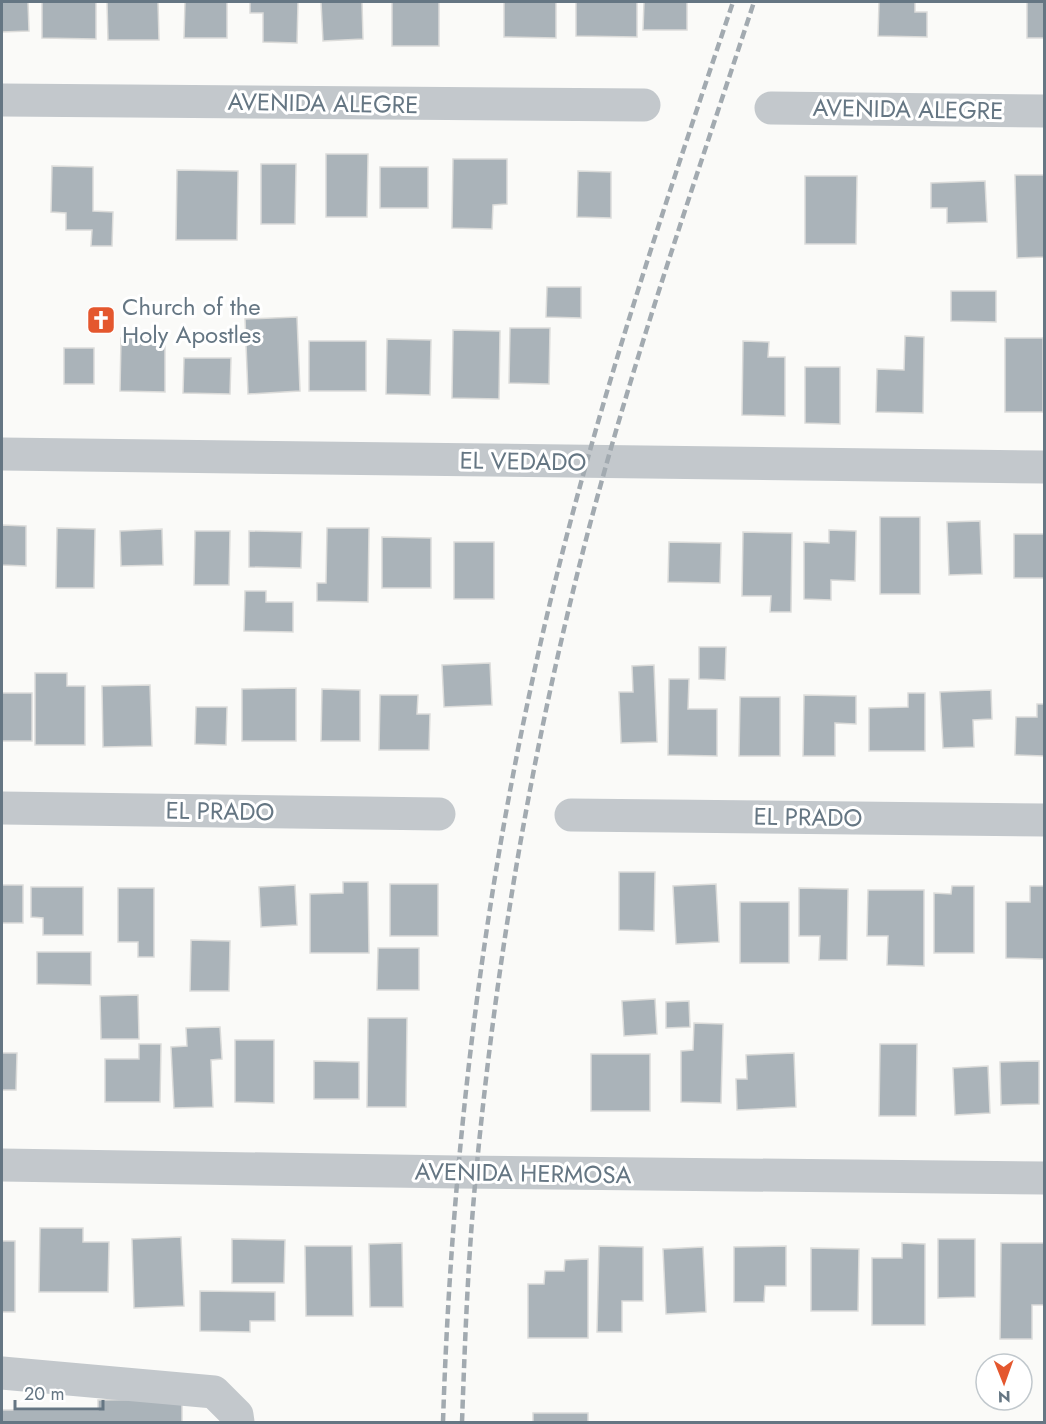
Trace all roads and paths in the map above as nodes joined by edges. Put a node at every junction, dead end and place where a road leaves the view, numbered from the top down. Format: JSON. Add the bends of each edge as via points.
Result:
{"nodes":[{"id":1,"x":2,"y":99,"type":"edge"},
{"id":2,"x":644,"y":105,"type":"dead end"},
{"id":3,"x":771,"y":108,"type":"dead end"},
{"id":4,"x":1044,"y":111,"type":"edge"},
{"id":5,"x":2,"y":454,"type":"edge"},
{"id":6,"x":1044,"y":467,"type":"edge"},
{"id":7,"x":2,"y":808,"type":"edge"},
{"id":8,"x":439,"y":814,"type":"dead end"},
{"id":9,"x":571,"y":814,"type":"dead end"},
{"id":10,"x":1044,"y":820,"type":"edge"},
{"id":11,"x":2,"y":1165,"type":"edge"},
{"id":12,"x":1044,"y":1178,"type":"edge"},
{"id":13,"x":2,"y":1373,"type":"edge"},
{"id":14,"x":238,"y":1422,"type":"edge"}],
"edges":[{"from":1,"to":2,"type":"street","name":"AVENIDA ALEGRE"},
{"from":3,"to":4,"type":"street","name":"AVENIDA ALEGRE"},
{"from":5,"to":6,"type":"street","name":"EL VEDADO"},
{"from":7,"to":8,"type":"street","name":"EL PRADO"},
{"from":9,"to":10,"type":"street","name":"EL PRADO"},
{"from":11,"to":12,"type":"street","name":"AVENIDA HERMOSA"},
{"from":13,"to":14,"type":"street","via":[[214,1392],[237,1415]]}]}
